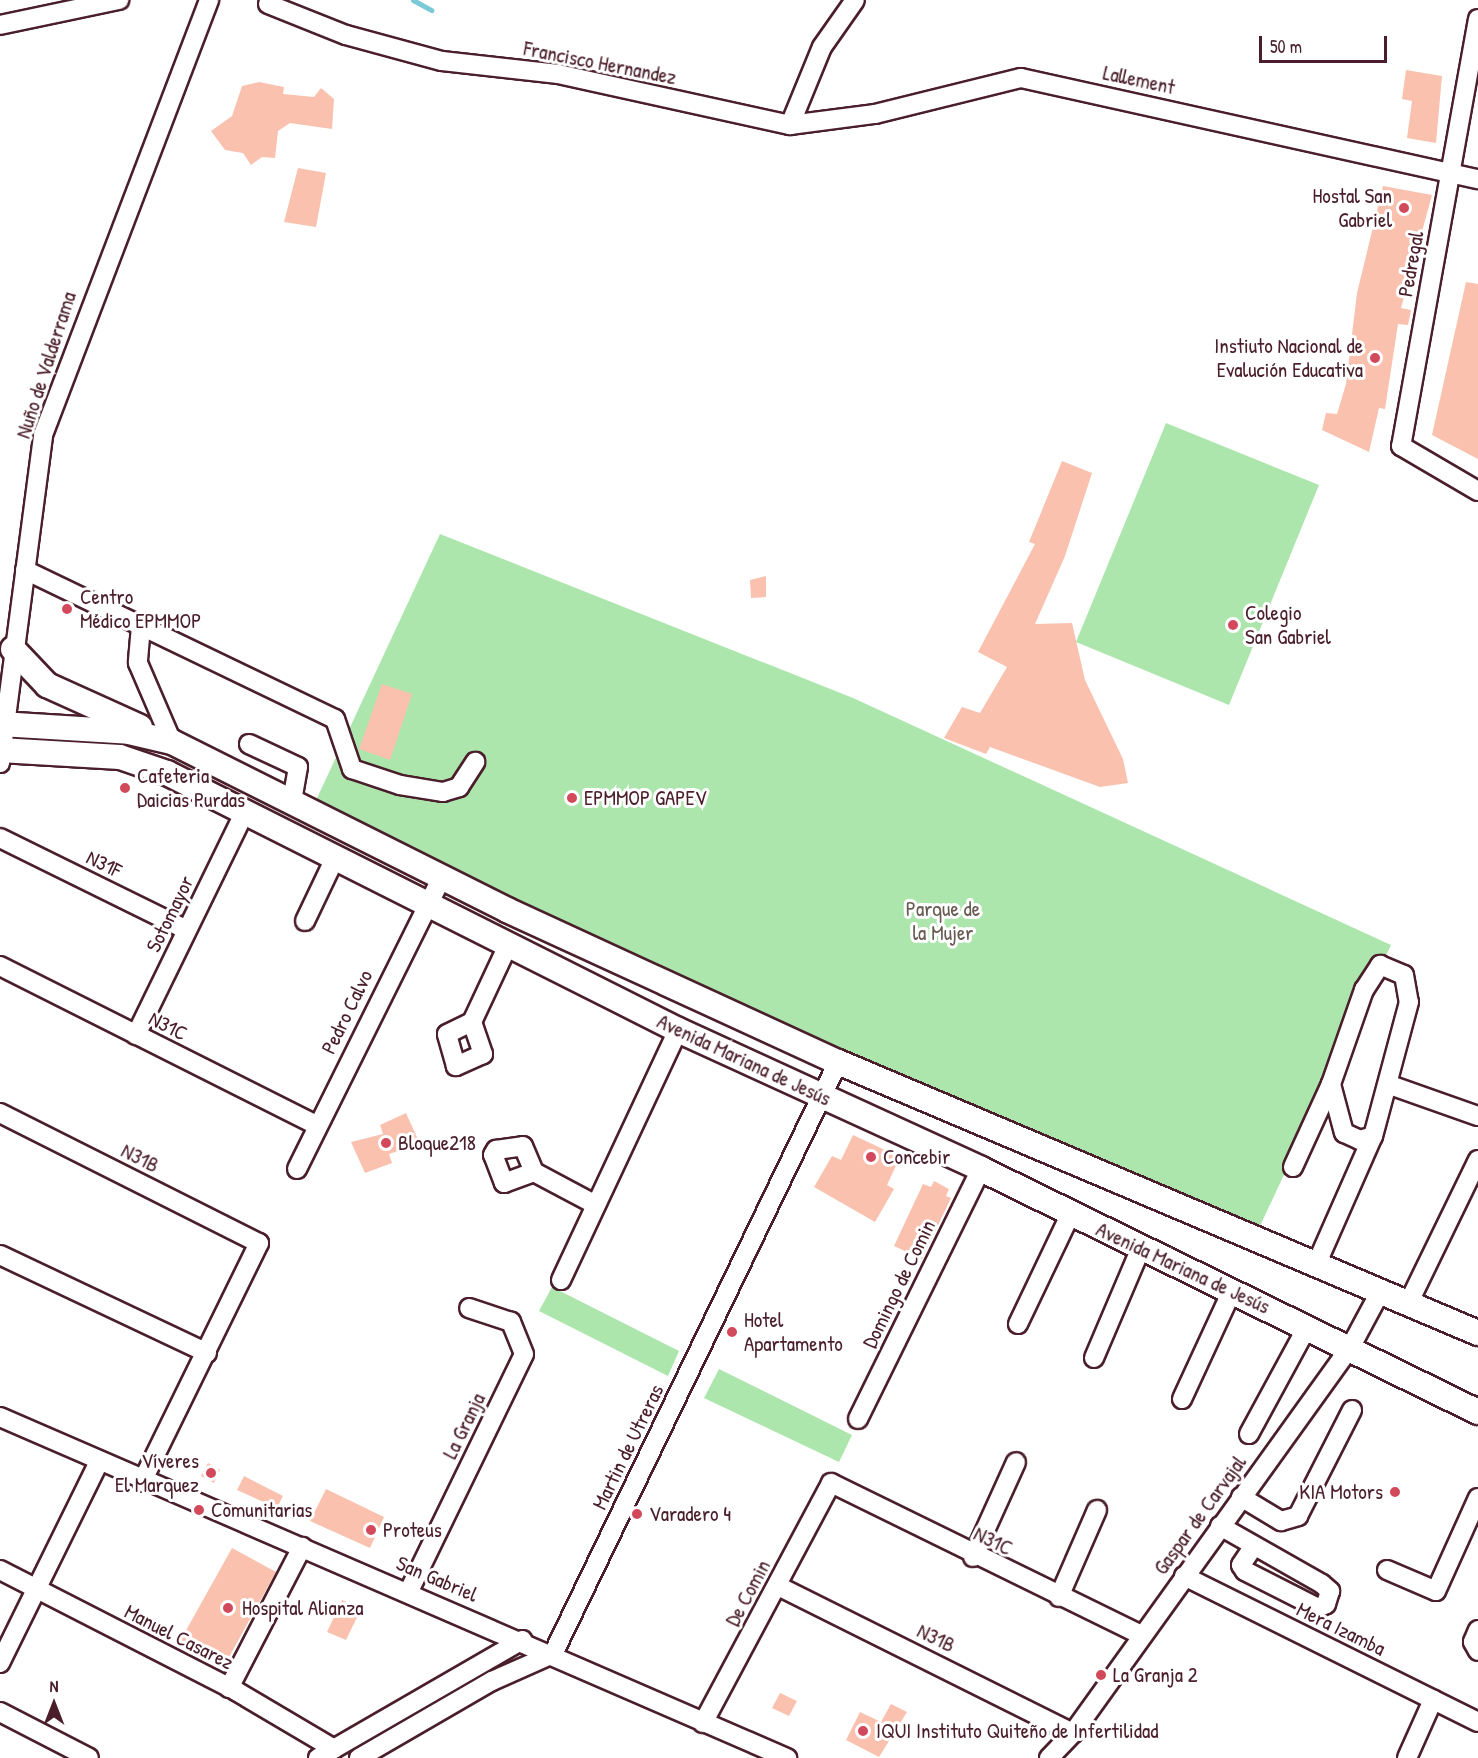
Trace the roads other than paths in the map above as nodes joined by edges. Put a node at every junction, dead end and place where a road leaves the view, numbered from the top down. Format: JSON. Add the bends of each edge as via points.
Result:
{"nodes":[{"id":1,"x":119,"y":0,"type":"edge"},
{"id":2,"x":855,"y":0,"type":"edge"},
{"id":3,"x":210,"y":2,"type":"edge"},
{"id":4,"x":268,"y":4,"type":"dead end"},
{"id":5,"x":1478,"y":19,"type":"edge"},
{"id":6,"x":0,"y":25,"type":"edge"},
{"id":7,"x":790,"y":125,"type":"junction"},
{"id":8,"x":1450,"y":174,"type":"junction"},
{"id":9,"x":1478,"y":178,"type":"edge"},
{"id":10,"x":1478,"y":491,"type":"edge"},
{"id":11,"x":25,"y":570,"type":"junction"},
{"id":12,"x":141,"y":626,"type":"junction"},
{"id":13,"x":13,"y":649,"type":"junction"},
{"id":14,"x":2,"y":723,"type":"edge"},
{"id":15,"x":172,"y":742,"type":"junction"},
{"id":16,"x":249,"y":744,"type":"dead end"},
{"id":17,"x":1,"y":755,"type":"edge"},
{"id":18,"x":475,"y":762,"type":"dead end"},
{"id":19,"x":292,"y":801,"type":"junction"},
{"id":20,"x":245,"y":812,"type":"junction"},
{"id":21,"x":0,"y":838,"type":"edge"},
{"id":22,"x":335,"y":858,"type":"junction"},
{"id":23,"x":442,"y":877,"type":"junction"},
{"id":24,"x":426,"y":904,"type":"junction"},
{"id":25,"x":507,"y":910,"type":"junction"},
{"id":26,"x":305,"y":921,"type":"dead end"},
{"id":27,"x":188,"y":930,"type":"junction"},
{"id":28,"x":501,"y":942,"type":"junction"},
{"id":29,"x":0,"y":966,"type":"edge"},
{"id":30,"x":472,"y":1022,"type":"dead end"},
{"id":31,"x":678,"y":1030,"type":"junction"},
{"id":32,"x":136,"y":1035,"type":"junction"},
{"id":33,"x":838,"y":1062,"type":"junction"},
{"id":34,"x":1331,"y":1084,"type":"junction"},
{"id":35,"x":1390,"y":1085,"type":"junction"},
{"id":36,"x":822,"y":1096,"type":"junction"},
{"id":37,"x":0,"y":1113,"type":"edge"},
{"id":38,"x":1478,"y":1116,"type":"edge"},
{"id":39,"x":316,"y":1125,"type":"junction"},
{"id":40,"x":1373,"y":1136,"type":"junction"},
{"id":41,"x":1478,"y":1160,"type":"edge"},
{"id":42,"x":1293,"y":1167,"type":"dead end"},
{"id":43,"x":297,"y":1169,"type":"dead end"},
{"id":44,"x":981,"y":1169,"type":"junction"},
{"id":45,"x":534,"y":1172,"type":"dead end"},
{"id":46,"x":596,"y":1205,"type":"junction"},
{"id":47,"x":1070,"y":1215,"type":"junction"},
{"id":48,"x":1141,"y":1248,"type":"junction"},
{"id":49,"x":0,"y":1255,"type":"edge"},
{"id":50,"x":1316,"y":1265,"type":"junction"},
{"id":51,"x":561,"y":1280,"type":"dead end"},
{"id":52,"x":1232,"y":1291,"type":"junction"},
{"id":53,"x":1380,"y":1292,"type":"junction"},
{"id":54,"x":1408,"y":1304,"type":"junction"},
{"id":55,"x":469,"y":1308,"type":"dead end"},
{"id":56,"x":1018,"y":1324,"type":"dead end"},
{"id":57,"x":1307,"y":1327,"type":"junction"},
{"id":58,"x":1478,"y":1333,"type":"edge"},
{"id":59,"x":1350,"y":1348,"type":"junction"},
{"id":60,"x":207,"y":1353,"type":"junction"},
{"id":61,"x":1094,"y":1358,"type":"dead end"},
{"id":62,"x":1182,"y":1399,"type":"dead end"},
{"id":63,"x":1352,"y":1410,"type":"dead end"},
{"id":64,"x":1478,"y":1412,"type":"edge"},
{"id":65,"x":0,"y":1417,"type":"edge"},
{"id":66,"x":858,"y":1419,"type":"dead end"},
{"id":67,"x":1250,"y":1434,"type":"dead end"},
{"id":68,"x":1016,"y":1462,"type":"dead end"},
{"id":69,"x":98,"y":1464,"type":"junction"},
{"id":70,"x":142,"y":1482,"type":"junction"},
{"id":71,"x":831,"y":1483,"type":"joint"},
{"id":72,"x":1241,"y":1497,"type":"junction"},
{"id":73,"x":1478,"y":1498,"type":"edge"},
{"id":74,"x":1097,"y":1510,"type":"dead end"},
{"id":75,"x":1220,"y":1526,"type":"junction"},
{"id":76,"x":302,"y":1547,"type":"junction"},
{"id":77,"x":1253,"y":1547,"type":"dead end"},
{"id":78,"x":973,"y":1557,"type":"junction"},
{"id":79,"x":0,"y":1570,"type":"edge"},
{"id":80,"x":1388,"y":1570,"type":"dead end"},
{"id":81,"x":1184,"y":1576,"type":"junction"},
{"id":82,"x":777,"y":1586,"type":"junction"},
{"id":83,"x":37,"y":1589,"type":"junction"},
{"id":84,"x":409,"y":1591,"type":"junction"},
{"id":85,"x":1059,"y":1597,"type":"junction"},
{"id":86,"x":1478,"y":1630,"type":"edge"},
{"id":87,"x":1139,"y":1634,"type":"junction"},
{"id":88,"x":522,"y":1640,"type":"junction"},
{"id":89,"x":1478,"y":1651,"type":"edge"},
{"id":90,"x":553,"y":1654,"type":"junction"},
{"id":91,"x":0,"y":1663,"type":"edge"},
{"id":92,"x":229,"y":1688,"type":"junction"},
{"id":93,"x":1433,"y":1700,"type":"junction"},
{"id":94,"x":0,"y":1712,"type":"edge"},
{"id":95,"x":1478,"y":1722,"type":"edge"},
{"id":96,"x":703,"y":1723,"type":"junction"},
{"id":97,"x":1073,"y":1733,"type":"junction"},
{"id":98,"x":334,"y":1749,"type":"junction"},
{"id":99,"x":391,"y":1750,"type":"edge"},
{"id":100,"x":89,"y":1758,"type":"edge"},
{"id":101,"x":318,"y":1758,"type":"edge"},
{"id":102,"x":359,"y":1758,"type":"edge"},
{"id":103,"x":787,"y":1758,"type":"edge"},
{"id":104,"x":1049,"y":1758,"type":"edge"},
{"id":105,"x":1407,"y":1758,"type":"edge"}],
"edges":[{"from":1,"to":6,"type":"street"},
{"from":2,"to":7,"type":"street","via":[[822,47]]},
{"from":3,"to":11,"type":"street","name":"Nuño de Valderrama","via":[[46,423]]},
{"from":4,"to":7,"type":"street","name":"Francisco Hernandez","via":[[346,35],[442,61],[558,74]]},
{"from":5,"to":8,"type":"street","name":"Pedregal"},
{"from":7,"to":8,"type":"street","name":"Lallement","via":[[875,114],[1021,78]]},
{"from":8,"to":9,"type":"street","name":"Lallement"},
{"from":8,"to":10,"type":"street","name":"Pedregal","via":[[1401,446]]},
{"from":11,"to":12,"type":"street"},
{"from":11,"to":13,"type":"street","name":"Nuño de Valderrama"},
{"from":12,"to":15,"type":"street","via":[[138,663]]},
{"from":12,"to":18,"type":"street","via":[[335,720],[352,769],[399,785],[443,792],[459,787]]},
{"from":13,"to":14,"type":"street","name":"Nuño de Valderrama"},
{"from":13,"to":15,"type":"main road","via":[[47,685]]},
{"from":14,"to":15,"type":"main road","name":"Avenida Mariana de Jesús","via":[[129,732]]},
{"from":14,"to":17,"type":"street","name":"Nuño de Valderrama"},
{"from":15,"to":19,"type":"main road","name":"Avenida Mariana de Jesús"},
{"from":16,"to":19,"type":"street","via":[[298,767]]},
{"from":17,"to":20,"type":"main road","name":"Avenida Mariana de Jesús","via":[[137,761]]},
{"from":19,"to":23,"type":"main road","name":"Avenida Mariana de Jesús"},
{"from":20,"to":22,"type":"main road","name":"Avenida Mariana de Jesús"},
{"from":20,"to":27,"type":"street","name":"Sotomayor"},
{"from":21,"to":27,"type":"street","name":"N31F"},
{"from":22,"to":24,"type":"main road","name":"Avenida Mariana de Jesús"},
{"from":22,"to":26,"type":"street"},
{"from":23,"to":24,"type":"street","name":"Pedro Calvo"},
{"from":23,"to":25,"type":"main road","name":"Avenida Mariana de Jesús"},
{"from":24,"to":28,"type":"main road","name":"Avenida Mariana de Jesús"},
{"from":24,"to":39,"type":"street","name":"Pedro Calvo"},
{"from":25,"to":28,"type":"main road"},
{"from":25,"to":33,"type":"main road","name":"Avenida Mariana de Jesús"},
{"from":27,"to":32,"type":"street","name":"Sotomayor"},
{"from":28,"to":30,"type":"street"},
{"from":28,"to":31,"type":"main road","name":"Avenida Mariana de Jesús"},
{"from":29,"to":32,"type":"street","name":"N31C"},
{"from":31,"to":36,"type":"main road","name":"Avenida Mariana de Jesús"},
{"from":31,"to":46,"type":"street"},
{"from":32,"to":39,"type":"street","name":"N31C"},
{"from":33,"to":36,"type":"street","name":"Martin de Utreras"},
{"from":33,"to":50,"type":"main road","name":"Avenida Mariana de Jesús"},
{"from":34,"to":35,"type":"street","via":[[1364,990],[1375,969],[1385,965],[1404,975],[1411,988]]},
{"from":34,"to":40,"type":"street","via":[[1344,1132],[1360,1140]]},
{"from":34,"to":42,"type":"street"},
{"from":35,"to":38,"type":"street"},
{"from":35,"to":40,"type":"street"},
{"from":36,"to":44,"type":"main road","name":"Avenida Mariana de Jesús"},
{"from":36,"to":90,"type":"street","name":"Martin de Utreras"},
{"from":37,"to":60,"type":"street","name":"N31B","via":[[260,1243]]},
{"from":39,"to":43,"type":"street","name":"Pedro Calvo"},
{"from":40,"to":50,"type":"street"},
{"from":41,"to":54,"type":"street"},
{"from":44,"to":47,"type":"main road","name":"Avenida Mariana de Jesús"},
{"from":44,"to":66,"type":"street","name":"Domingo de Comin"},
{"from":45,"to":46,"type":"street"},
{"from":46,"to":51,"type":"street"},
{"from":47,"to":48,"type":"main road","name":"Avenida Mariana de Jesús"},
{"from":47,"to":56,"type":"street"},
{"from":48,"to":52,"type":"main road","name":"Avenida Mariana de Jesús"},
{"from":48,"to":61,"type":"street"},
{"from":49,"to":60,"type":"street"},
{"from":50,"to":53,"type":"main road","name":"Avenida Mariana de Jesús"},
{"from":52,"to":57,"type":"main road","name":"Avenida Mariana de Jesús"},
{"from":52,"to":62,"type":"street"},
{"from":53,"to":54,"type":"main road","name":"Avenida Mariana de Jesús"},
{"from":53,"to":59,"type":"street","name":"Gaspar de Carvajal"},
{"from":54,"to":58,"type":"main road","name":"Avenida Mariana de Jesús"},
{"from":55,"to":84,"type":"street","name":"La Granja","via":[[510,1322],[524,1354]]},
{"from":57,"to":59,"type":"main road","name":"Avenida Mariana de Jesús"},
{"from":57,"to":67,"type":"street"},
{"from":59,"to":64,"type":"main road","name":"Avenida Mariana de Jesús"},
{"from":59,"to":72,"type":"street","name":"Gaspar de Carvajal"},
{"from":60,"to":70,"type":"street"},
{"from":63,"to":72,"type":"street","via":[[1298,1516],[1281,1521]]},
{"from":65,"to":69,"type":"street","name":"San Gabriel"},
{"from":68,"to":78,"type":"street"},
{"from":69,"to":70,"type":"street","name":"San Gabriel"},
{"from":69,"to":83,"type":"street"},
{"from":70,"to":76,"type":"street","name":"San Gabriel"},
{"from":71,"to":78,"type":"street","name":"N31C"},
{"from":71,"to":82,"type":"street","name":"De Comin"},
{"from":72,"to":75,"type":"street","name":"Gaspar de Carvajal"},
{"from":73,"to":80,"type":"street","via":[[1436,1592]]},
{"from":74,"to":85,"type":"street"},
{"from":75,"to":77,"type":"street"},
{"from":75,"to":81,"type":"street","name":"Gaspar de Carvajal"},
{"from":76,"to":84,"type":"street","name":"San Gabriel"},
{"from":76,"to":92,"type":"street"},
{"from":78,"to":85,"type":"street","name":"N31C"},
{"from":79,"to":83,"type":"street","name":"Manuel Casarez"},
{"from":81,"to":87,"type":"street","name":"Gaspar de Carvajal"},
{"from":81,"to":93,"type":"street","name":"Mera Izamba"},
{"from":82,"to":96,"type":"street","name":"De Comin"},
{"from":82,"to":97,"type":"street","name":"N31B"},
{"from":83,"to":91,"type":"street"},
{"from":83,"to":92,"type":"street","name":"Manuel Casarez"},
{"from":84,"to":88,"type":"street","name":"San Gabriel"},
{"from":85,"to":87,"type":"street","name":"N31C"},
{"from":86,"to":89,"type":"street","via":[[1473,1642]]},
{"from":87,"to":97,"type":"street","name":"Gaspar de Carvajal"},
{"from":88,"to":90,"type":"street","name":"San Gabriel"},
{"from":88,"to":98,"type":"street"},
{"from":90,"to":96,"type":"street","name":"San Gabriel"},
{"from":90,"to":99,"type":"street","via":[[492,1681]]},
{"from":92,"to":98,"type":"street","name":"Manuel Casarez"},
{"from":93,"to":95,"type":"street","name":"Mera Izamba"},
{"from":93,"to":105,"type":"street"},
{"from":94,"to":100,"type":"street"},
{"from":96,"to":103,"type":"street","name":"San Gabriel"},
{"from":97,"to":104,"type":"street","name":"Gaspar de Carvajal"},
{"from":98,"to":101,"type":"street"},
{"from":99,"to":102,"type":"street"}]}
